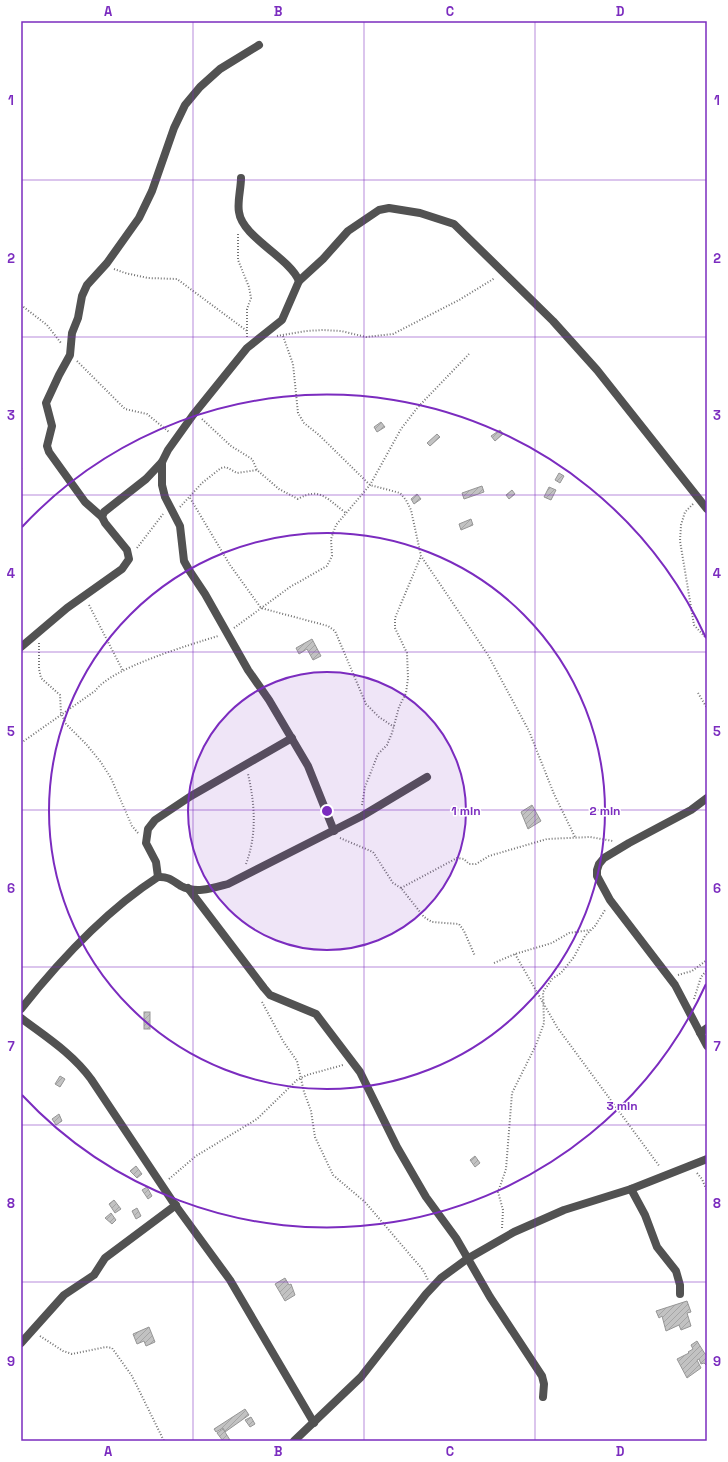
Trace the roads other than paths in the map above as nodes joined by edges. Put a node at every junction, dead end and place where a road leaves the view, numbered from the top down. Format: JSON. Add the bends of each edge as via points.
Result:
{"nodes":[{"id":1,"x":259,"y":45,"type":"dead end"},
{"id":2,"x":242,"y":178,"type":"dead end"},
{"id":3,"x":299,"y":281,"type":"junction"},
{"id":4,"x":162,"y":462,"type":"junction"},
{"id":5,"x":707,"y":509,"type":"edge"},
{"id":6,"x":102,"y":518,"type":"junction"},
{"id":7,"x":21,"y":647,"type":"edge"},
{"id":8,"x":292,"y":738,"type":"junction"},
{"id":9,"x":427,"y":777,"type":"dead end"},
{"id":10,"x":707,"y":798,"type":"edge"},
{"id":11,"x":332,"y":832,"type":"junction"},
{"id":12,"x":158,"y":876,"type":"junction"},
{"id":13,"x":188,"y":888,"type":"junction"},
{"id":14,"x":21,"y":1009,"type":"edge"},
{"id":15,"x":21,"y":1018,"type":"edge"},
{"id":16,"x":704,"y":1031,"type":"edge"},
{"id":17,"x":707,"y":1046,"type":"edge"},
{"id":18,"x":707,"y":1159,"type":"edge"},
{"id":19,"x":631,"y":1189,"type":"junction"},
{"id":20,"x":176,"y":1205,"type":"junction"},
{"id":21,"x":467,"y":1259,"type":"junction"},
{"id":22,"x":680,"y":1294,"type":"dead end"},
{"id":23,"x":21,"y":1343,"type":"edge"},
{"id":24,"x":542,"y":1397,"type":"dead end"},
{"id":25,"x":314,"y":1423,"type":"junction"},
{"id":26,"x":294,"y":1441,"type":"edge"}],
"edges":[{"from":1,"to":6,"type":"street","via":[[220,68],[185,105],[139,218],[107,263],[87,285],[72,333],[70,355],[46,403],[52,426],[47,446],[49,452],[85,502]]},
{"from":2,"to":3,"type":"street","via":[[239,213],[246,226],[292,269]]},
{"from":3,"to":4,"type":"street","via":[[282,320],[247,348],[177,436]]},
{"from":3,"to":5,"type":"street","via":[[348,231],[379,210],[389,208],[420,213],[454,224],[553,321],[597,370]]},
{"from":4,"to":6,"type":"street","via":[[146,479],[106,508]]},
{"from":4,"to":8,"type":"street","via":[[162,485],[180,526],[184,560],[248,670]]},
{"from":6,"to":7,"type":"street","via":[[127,550],[129,559],[122,569],[67,608]]},
{"from":8,"to":11,"type":"street","via":[[308,766]]},
{"from":8,"to":12,"type":"street","via":[[191,796],[155,820],[148,829],[146,843],[156,862]]},
{"from":9,"to":11,"type":"street"},
{"from":10,"to":16,"type":"street","via":[[691,810],[604,858],[599,864],[597,876],[610,900]]},
{"from":11,"to":13,"type":"street","via":[[228,884],[207,890]]},
{"from":12,"to":13,"type":"street","via":[[173,879]]},
{"from":12,"to":14,"type":"street","via":[[119,906],[88,935]]},
{"from":13,"to":21,"type":"street","via":[[258,983],[270,995],[316,1014],[353,1062],[397,1147]]},
{"from":15,"to":20,"type":"street","via":[[79,1063]]},
{"from":16,"to":17,"type":"street"},
{"from":18,"to":19,"type":"street"},
{"from":19,"to":21,"type":"street","via":[[564,1210],[514,1232]]},
{"from":19,"to":22,"type":"street","via":[[657,1247],[676,1271]]},
{"from":20,"to":23,"type":"street","via":[[105,1258],[94,1276],[64,1295]]},
{"from":20,"to":25,"type":"street","via":[[230,1280]]},
{"from":21,"to":24,"type":"street","via":[[542,1376]]},
{"from":21,"to":25,"type":"street","via":[[432,1288],[361,1377]]},
{"from":25,"to":26,"type":"street"}]}
